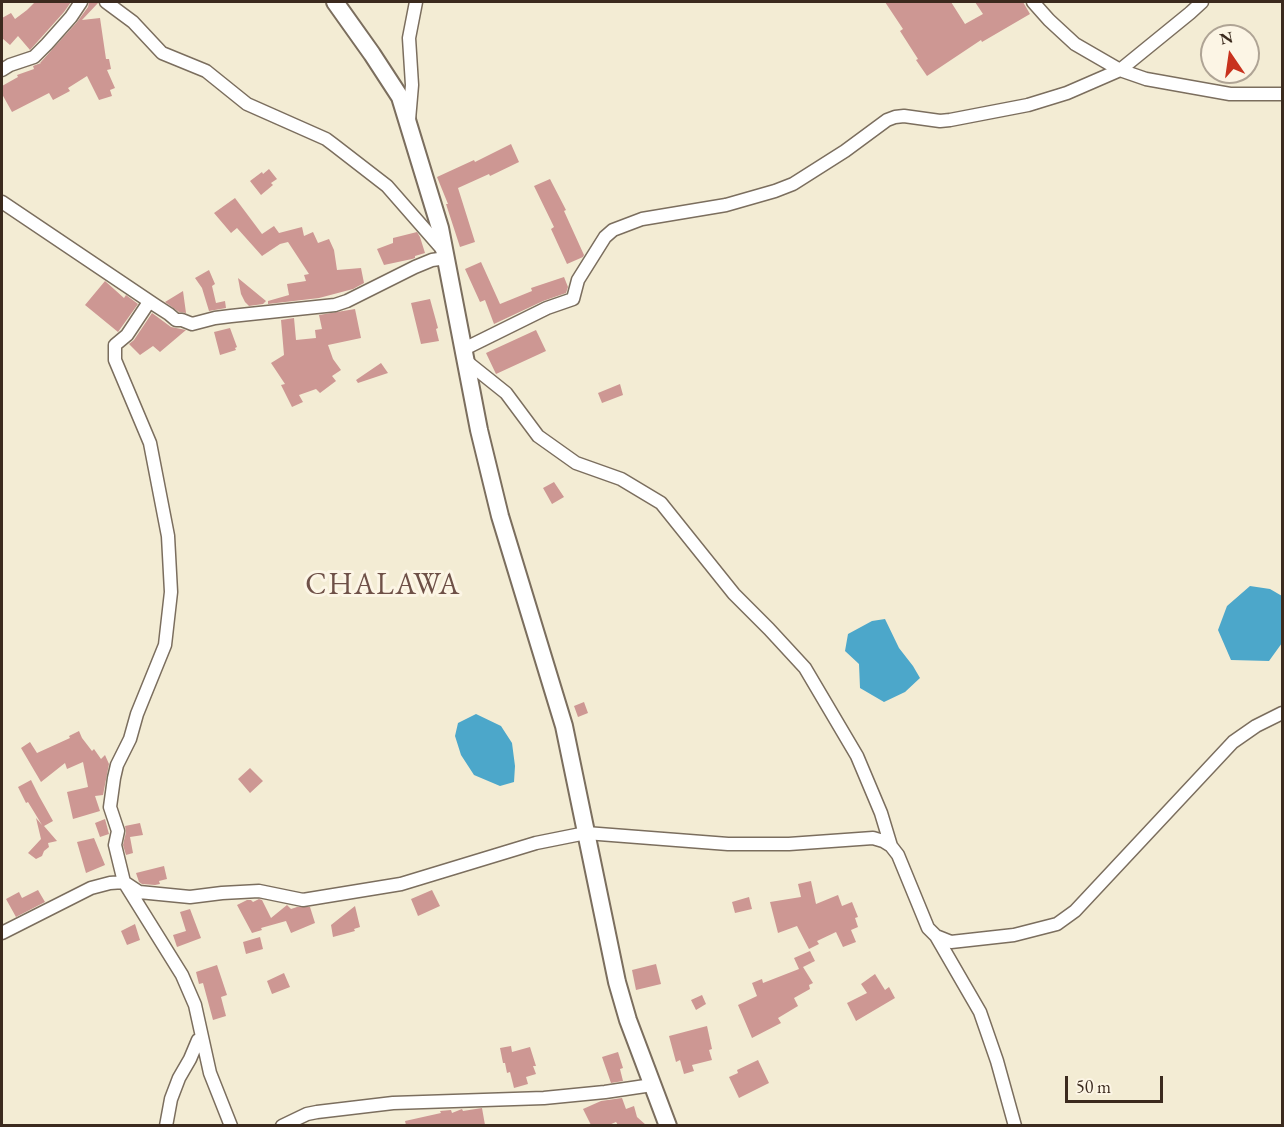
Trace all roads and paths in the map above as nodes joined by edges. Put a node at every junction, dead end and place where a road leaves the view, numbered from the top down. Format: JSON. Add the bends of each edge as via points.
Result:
{"nodes":[{"id":1,"x":81,"y":2,"type":"edge"},
{"id":2,"x":106,"y":2,"type":"edge"},
{"id":3,"x":335,"y":2,"type":"edge"},
{"id":4,"x":416,"y":2,"type":"edge"},
{"id":5,"x":1033,"y":2,"type":"edge"},
{"id":6,"x":1202,"y":2,"type":"edge"},
{"id":7,"x":4,"y":64,"type":"edge"},
{"id":8,"x":1120,"y":70,"type":"junction"},
{"id":9,"x":1282,"y":94,"type":"edge"},
{"id":10,"x":409,"y":124,"type":"junction"},
{"id":11,"x":2,"y":202,"type":"edge"},
{"id":12,"x":445,"y":254,"type":"junction"},
{"id":13,"x":149,"y":302,"type":"junction"},
{"id":14,"x":465,"y":355,"type":"junction"},
{"id":15,"x":1282,"y":713,"type":"edge"},
{"id":16,"x":586,"y":833,"type":"junction"},
{"id":17,"x":891,"y":846,"type":"junction"},
{"id":18,"x":124,"y":882,"type":"junction"},
{"id":19,"x":2,"y":933,"type":"edge"},
{"id":20,"x":936,"y":936,"type":"junction"},
{"id":21,"x":202,"y":1038,"type":"junction"},
{"id":22,"x":652,"y":1084,"type":"junction"},
{"id":23,"x":166,"y":1125,"type":"edge"},
{"id":24,"x":231,"y":1125,"type":"edge"},
{"id":25,"x":282,"y":1125,"type":"edge"},
{"id":26,"x":668,"y":1125,"type":"edge"},
{"id":27,"x":1015,"y":1125,"type":"edge"}],
"edges":[{"from":1,"to":7,"type":"street","via":[[34,57]]},
{"from":2,"to":12,"type":"street","via":[[133,22],[162,53],[206,71],[247,104],[326,139],[387,186]]},
{"from":3,"to":10,"type":"street","via":[[392,83]]},
{"from":4,"to":10,"type":"street","via":[[409,38]]},
{"from":5,"to":8,"type":"street","via":[[1075,44]]},
{"from":6,"to":8,"type":"street"},
{"from":8,"to":9,"type":"street","via":[[1146,79],[1230,94]]},
{"from":8,"to":14,"type":"street","via":[[1028,105],[940,121],[895,117],[775,191],[726,205],[642,219],[613,230],[578,280],[573,299],[547,308]]},
{"from":10,"to":12,"type":"street"},
{"from":11,"to":13,"type":"street"},
{"from":12,"to":13,"type":"street","via":[[335,305],[192,324],[176,320]]},
{"from":12,"to":14,"type":"street"},
{"from":13,"to":18,"type":"street","via":[[115,345],[115,360],[150,443],[168,536],[171,592],[165,645],[114,778],[110,807],[118,831],[115,845]]},
{"from":14,"to":16,"type":"street","via":[[500,516],[564,726]]},
{"from":14,"to":17,"type":"street","via":[[506,393],[538,436],[576,463],[621,478],[661,503],[734,594],[805,668],[857,756]]},
{"from":15,"to":20,"type":"street","via":[[1233,742],[1075,911],[1057,924],[1014,935],[951,942]]},
{"from":16,"to":17,"type":"street","via":[[728,844],[873,838]]},
{"from":16,"to":18,"type":"street","via":[[536,843],[401,884],[303,900],[259,891],[190,897],[139,892]]},
{"from":16,"to":22,"type":"street","via":[[617,982]]},
{"from":17,"to":20,"type":"street","via":[[928,928]]},
{"from":18,"to":19,"type":"street","via":[[91,888]]},
{"from":18,"to":21,"type":"street","via":[[182,975],[195,1005]]},
{"from":20,"to":27,"type":"street","via":[[980,1012]]},
{"from":21,"to":23,"type":"street","via":[[179,1078]]},
{"from":21,"to":24,"type":"street","via":[[210,1073]]},
{"from":22,"to":25,"type":"street","via":[[544,1098],[393,1103],[317,1112]]},
{"from":22,"to":26,"type":"street"}]}
